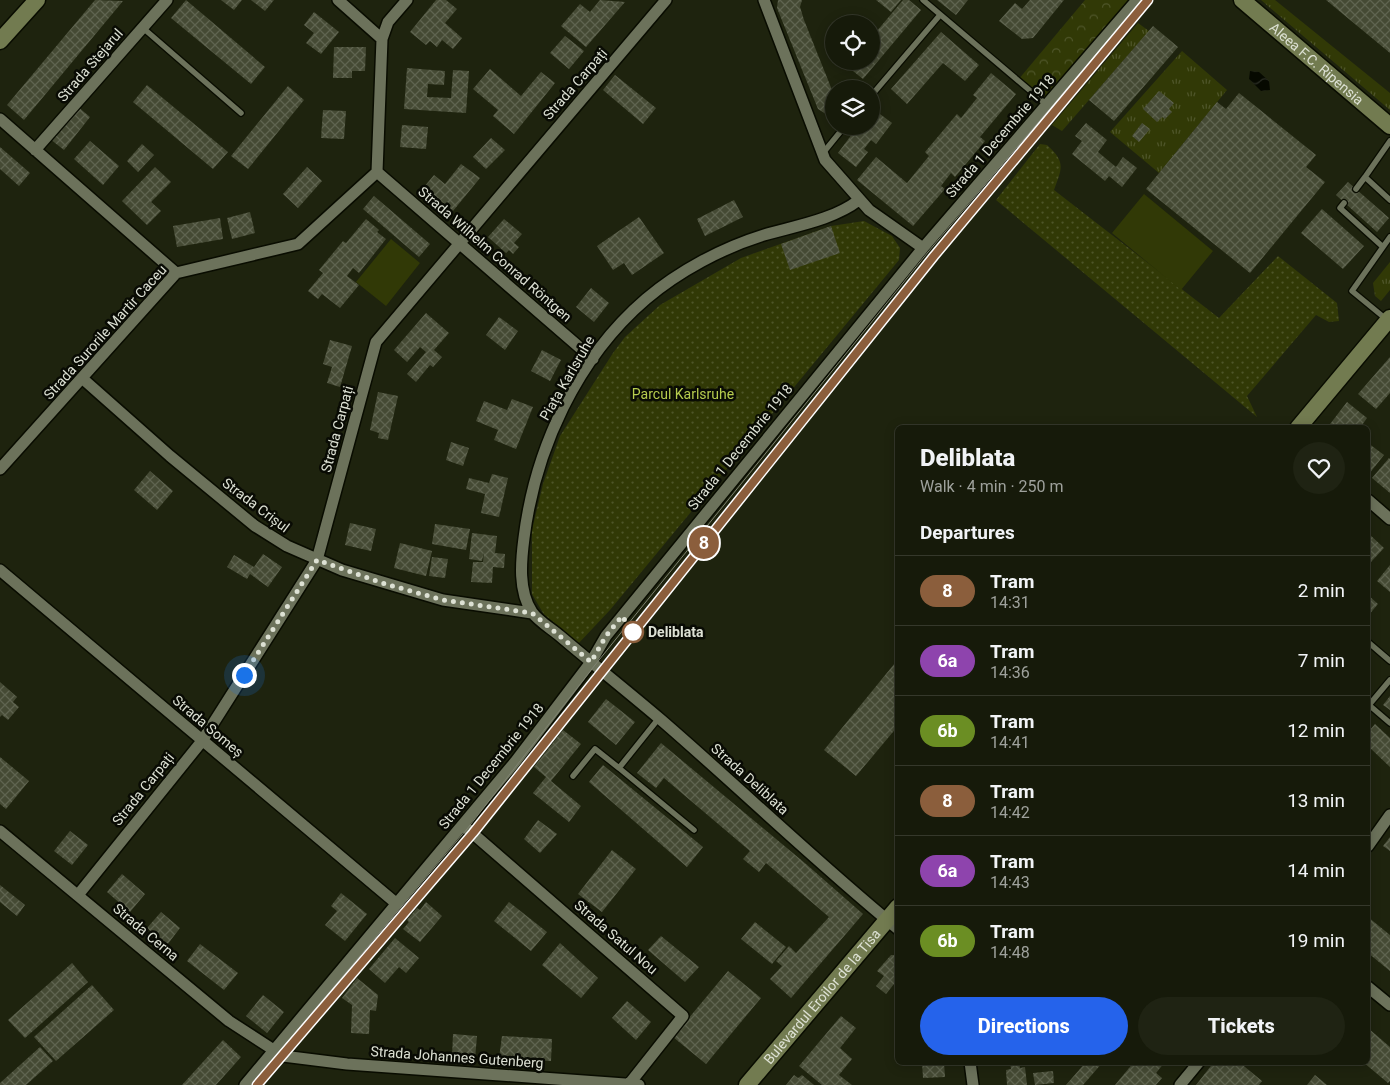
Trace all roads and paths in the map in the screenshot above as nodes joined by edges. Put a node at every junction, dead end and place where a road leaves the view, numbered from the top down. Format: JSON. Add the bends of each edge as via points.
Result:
{"nodes":[{"id":1,"x":37,"y":0,"type":"edge"},
{"id":2,"x":167,"y":0,"type":"edge"},
{"id":3,"x":338,"y":0,"type":"edge"},
{"id":4,"x":406,"y":0,"type":"edge"},
{"id":5,"x":666,"y":0,"type":"edge"},
{"id":6,"x":764,"y":0,"type":"edge"},
{"id":7,"x":923,"y":0,"type":"edge"},
{"id":8,"x":1137,"y":0,"type":"edge"},
{"id":9,"x":1242,"y":0,"type":"edge"},
{"id":10,"x":940,"y":15,"type":"junction"},
{"id":11,"x":142,"y":28,"type":"junction"},
{"id":12,"x":382,"y":39,"type":"junction"},
{"id":13,"x":0,"y":41,"type":"edge"},
{"id":14,"x":880,"y":85,"type":"edge"},
{"id":15,"x":1047,"y":105,"type":"junction"},
{"id":16,"x":242,"y":113,"type":"dead end"},
{"id":17,"x":0,"y":119,"type":"edge"},
{"id":18,"x":1390,"y":126,"type":"edge"},
{"id":19,"x":838,"y":135,"type":"edge"},
{"id":20,"x":1390,"y":141,"type":"edge"},
{"id":21,"x":35,"y":150,"type":"junction"},
{"id":22,"x":822,"y":154,"type":"junction"},
{"id":23,"x":377,"y":172,"type":"junction"},
{"id":24,"x":1365,"y":177,"type":"junction"},
{"id":25,"x":1356,"y":189,"type":"dead end"},
{"id":26,"x":859,"y":200,"type":"junction"},
{"id":27,"x":1390,"y":200,"type":"edge"},
{"id":28,"x":1344,"y":203,"type":"dead end"},
{"id":29,"x":1390,"y":238,"type":"edge"},
{"id":30,"x":459,"y":242,"type":"junction"},
{"id":31,"x":1383,"y":247,"type":"junction"},
{"id":32,"x":923,"y":248,"type":"junction"},
{"id":33,"x":176,"y":273,"type":"junction"},
{"id":34,"x":1388,"y":325,"type":"edge"},
{"id":35,"x":592,"y":359,"type":"junction"},
{"id":36,"x":83,"y":379,"type":"junction"},
{"id":37,"x":1301,"y":425,"type":"edge"},
{"id":38,"x":0,"y":469,"type":"edge"},
{"id":39,"x":1370,"y":502,"type":"edge"},
{"id":40,"x":1390,"y":519,"type":"edge"},
{"id":41,"x":317,"y":560,"type":"junction"},
{"id":42,"x":0,"y":570,"type":"edge"},
{"id":43,"x":532,"y":613,"type":"junction"},
{"id":44,"x":1370,"y":644,"type":"edge"},
{"id":45,"x":1390,"y":661,"type":"edge"},
{"id":46,"x":591,"y":662,"type":"junction"},
{"id":47,"x":1390,"y":680,"type":"edge"},
{"id":48,"x":1370,"y":704,"type":"edge"},
{"id":49,"x":1370,"y":706,"type":"edge"},
{"id":50,"x":659,"y":718,"type":"junction"},
{"id":51,"x":1390,"y":723,"type":"edge"},
{"id":52,"x":202,"y":740,"type":"junction"},
{"id":53,"x":618,"y":768,"type":"junction"},
{"id":54,"x":573,"y":776,"type":"dead end"},
{"id":55,"x":1390,"y":815,"type":"edge"},
{"id":56,"x":463,"y":825,"type":"junction"},
{"id":57,"x":694,"y":830,"type":"dead end"},
{"id":58,"x":0,"y":831,"type":"edge"},
{"id":59,"x":1370,"y":840,"type":"edge"},
{"id":60,"x":78,"y":895,"type":"junction"},
{"id":61,"x":398,"y":904,"type":"junction"},
{"id":62,"x":892,"y":925,"type":"edge"},
{"id":63,"x":1370,"y":988,"type":"edge"},
{"id":64,"x":1390,"y":1005,"type":"edge"},
{"id":65,"x":275,"y":1052,"type":"junction"},
{"id":66,"x":970,"y":1065,"type":"edge"},
{"id":67,"x":1197,"y":1065,"type":"edge"},
{"id":68,"x":635,"y":1084,"type":"edge"},
{"id":69,"x":245,"y":1085,"type":"edge"},
{"id":70,"x":747,"y":1085,"type":"edge"},
{"id":71,"x":973,"y":1085,"type":"edge"},
{"id":72,"x":1180,"y":1085,"type":"edge"}],
"edges":[{"from":1,"to":13,"type":"street"},
{"from":2,"to":11,"type":"street","name":"Strada Stejarul"},
{"from":3,"to":12,"type":"street"},
{"from":4,"to":12,"type":"street","via":[[388,22]]},
{"from":5,"to":30,"type":"street","name":"Strada Carpați"},
{"from":6,"to":22,"type":"street"},
{"from":7,"to":10,"type":"lane"},
{"from":8,"to":15,"type":"street","name":"Strada 1 Decembrie 1918"},
{"from":9,"to":18,"type":"street","name":"Aleea F.C. Ripensia"},
{"from":10,"to":14,"type":"lane"},
{"from":10,"to":15,"type":"lane"},
{"from":11,"to":16,"type":"lane"},
{"from":11,"to":21,"type":"street","name":"Strada Stejarul"},
{"from":12,"to":23,"type":"street"},
{"from":15,"to":32,"type":"street","name":"Strada 1 Decembrie 1918"},
{"from":17,"to":21,"type":"street"},
{"from":19,"to":22,"type":"lane"},
{"from":20,"to":24,"type":"lane"},
{"from":21,"to":33,"type":"street"},
{"from":22,"to":26,"type":"street","via":[[836,176]]},
{"from":23,"to":30,"type":"street","name":"Strada Wilhelm Conrad Röntgen"},
{"from":23,"to":33,"type":"street","name":"Strada Surorile Martir Caceu","via":[[298,244]]},
{"from":24,"to":25,"type":"lane"},
{"from":24,"to":27,"type":"lane"},
{"from":26,"to":32,"type":"street"},
{"from":26,"to":35,"type":"street","name":"Piața Karlsruhe","via":[[836,213],[740,243],[679,275],[627,317]]},
{"from":28,"to":31,"type":"lane","via":[[1340,208]]},
{"from":29,"to":31,"type":"lane"},
{"from":30,"to":35,"type":"street","name":"Strada Wilhelm Conrad Röntgen"},
{"from":30,"to":41,"type":"street","name":"Strada Carpați","via":[[376,342]]},
{"from":31,"to":34,"type":"lane","via":[[1352,291]]},
{"from":32,"to":46,"type":"street","name":"Strada 1 Decembrie 1918","via":[[613,628]]},
{"from":33,"to":36,"type":"street","name":"Strada Surorile Martir Caceu"},
{"from":34,"to":37,"type":"street"},
{"from":35,"to":43,"type":"street","name":"Piața Karlsruhe","via":[[552,432],[535,484],[522,558],[522,583]]},
{"from":36,"to":38,"type":"street","name":"Strada Surorile Martir Caceu"},
{"from":36,"to":41,"type":"street","name":"Strada Crișul","via":[[255,526]]},
{"from":39,"to":40,"type":"street"},
{"from":41,"to":43,"type":"street","name":"Strada Crișul","via":[[443,600]]},
{"from":41,"to":52,"type":"street","name":"Strada Carpați"},
{"from":42,"to":52,"type":"street","name":"Strada Someș"},
{"from":43,"to":46,"type":"street"},
{"from":44,"to":45,"type":"lane"},
{"from":46,"to":50,"type":"street","name":"Strada Deliblata"},
{"from":46,"to":56,"type":"street","name":"Strada 1 Decembrie 1918"},
{"from":47,"to":48,"type":"lane"},
{"from":49,"to":51,"type":"lane"},
{"from":50,"to":53,"type":"lane"},
{"from":50,"to":62,"type":"street","name":"Strada Deliblata"},
{"from":52,"to":60,"type":"street","name":"Strada Carpați"},
{"from":52,"to":61,"type":"street","name":"Strada Someș"},
{"from":53,"to":54,"type":"lane","via":[[595,749]]},
{"from":53,"to":57,"type":"lane"},
{"from":55,"to":59,"type":"street"},
{"from":56,"to":61,"type":"street","name":"Strada 1 Decembrie 1918"},
{"from":56,"to":68,"type":"street","name":"Strada Satul Nou","via":[[683,1016]]},
{"from":58,"to":60,"type":"street","name":"Strada Cerna"},
{"from":60,"to":65,"type":"street","name":"Strada Cerna","via":[[229,1021]]},
{"from":61,"to":65,"type":"street","name":"Strada 1 Decembrie 1918"},
{"from":62,"to":70,"type":"street","name":"Bulevardul Eroilor de la Tisa"},
{"from":63,"to":64,"type":"street"},
{"from":65,"to":68,"type":"street","name":"Strada Johannes Gutenberg","via":[[310,1061]]},
{"from":65,"to":69,"type":"street","name":"Strada 1 Decembrie 1918"},
{"from":66,"to":71,"type":"street"},
{"from":67,"to":72,"type":"street"}]}
